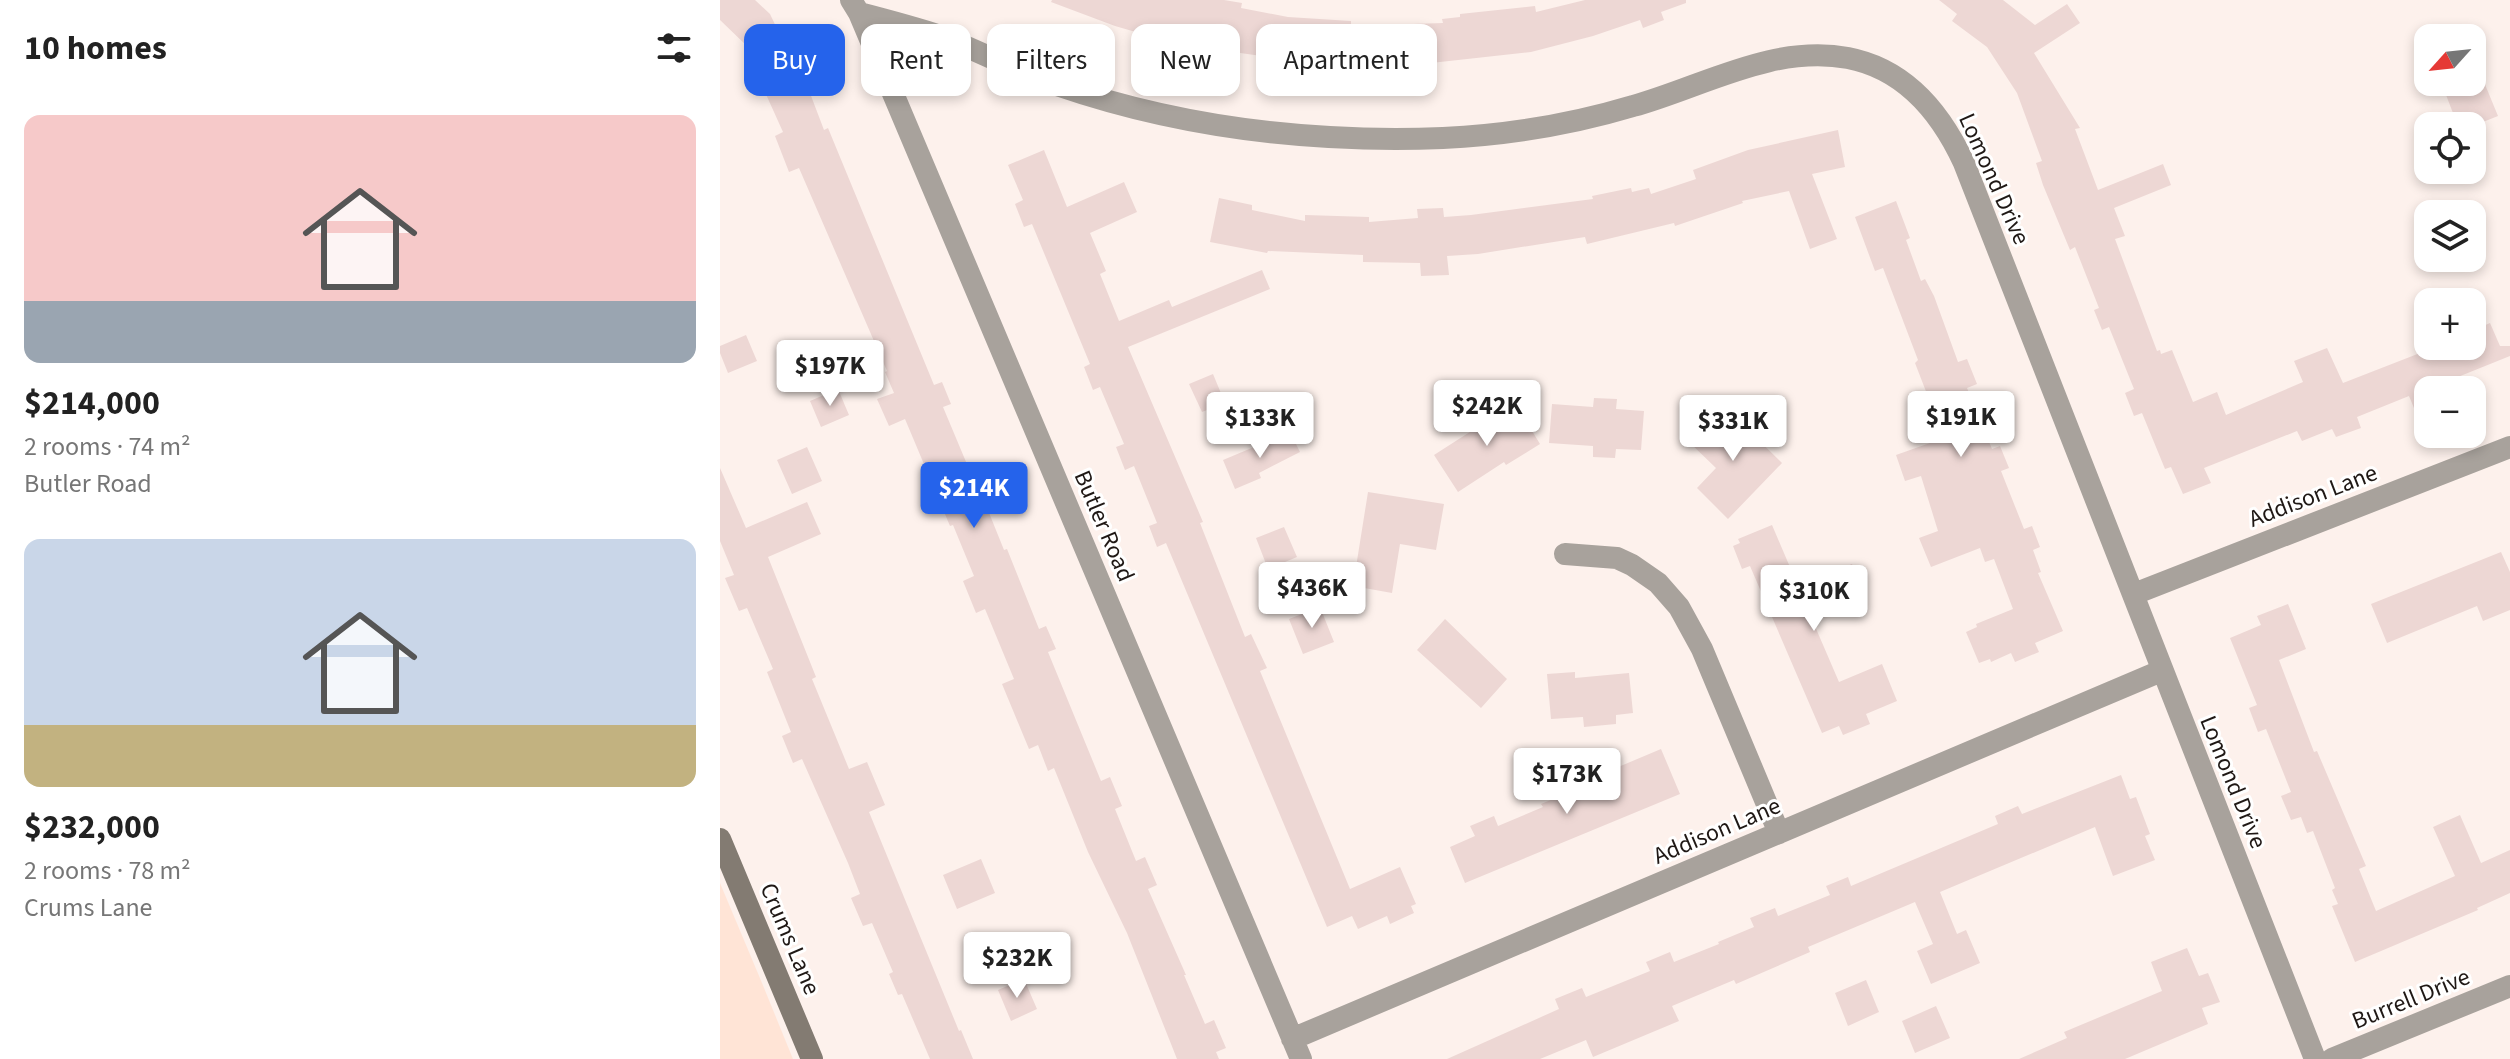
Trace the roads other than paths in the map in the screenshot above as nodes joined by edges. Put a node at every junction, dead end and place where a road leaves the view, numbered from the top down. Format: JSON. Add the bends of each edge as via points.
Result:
{"nodes":[{"id":1,"x":855,"y":7,"type":"edge"},
{"id":2,"x":2510,"y":447,"type":"edge"},
{"id":3,"x":1565,"y":554,"type":"dead end"},
{"id":4,"x":2134,"y":594,"type":"junction"},
{"id":5,"x":2161,"y":671,"type":"junction"},
{"id":6,"x":1779,"y":833,"type":"junction"},
{"id":7,"x":720,"y":839,"type":"edge"},
{"id":8,"x":2510,"y":986,"type":"edge"},
{"id":9,"x":1296,"y":1049,"type":"edge"},
{"id":10,"x":812,"y":1059,"type":"edge"},
{"id":11,"x":2315,"y":1059,"type":"edge"},
{"id":12,"x":2332,"y":1059,"type":"edge"}],
"edges":[{"from":1,"to":4,"type":"street","name":"Lomond Drive","via":[[1055,85],[1145,111],[1206,125],[1327,139],[1445,138],[1546,126],[1632,107],[1779,58],[1834,57],[1872,65],[1915,91],[1950,133]]},
{"from":1,"to":9,"type":"street","name":"Butler Road"},
{"from":2,"to":4,"type":"street","name":"Addison Lane"},
{"from":3,"to":6,"type":"street","via":[[1617,558],[1658,583],[1679,607],[1702,649]]},
{"from":4,"to":5,"type":"street","name":"Lomond Drive"},
{"from":5,"to":6,"type":"street","name":"Addison Lane"},
{"from":5,"to":11,"type":"street","name":"Lomond Drive"},
{"from":6,"to":9,"type":"street","name":"Addison Lane"},
{"from":7,"to":10,"type":"main road","name":"Crums Lane"},
{"from":8,"to":12,"type":"street","name":"Burrell Drive"}]}
